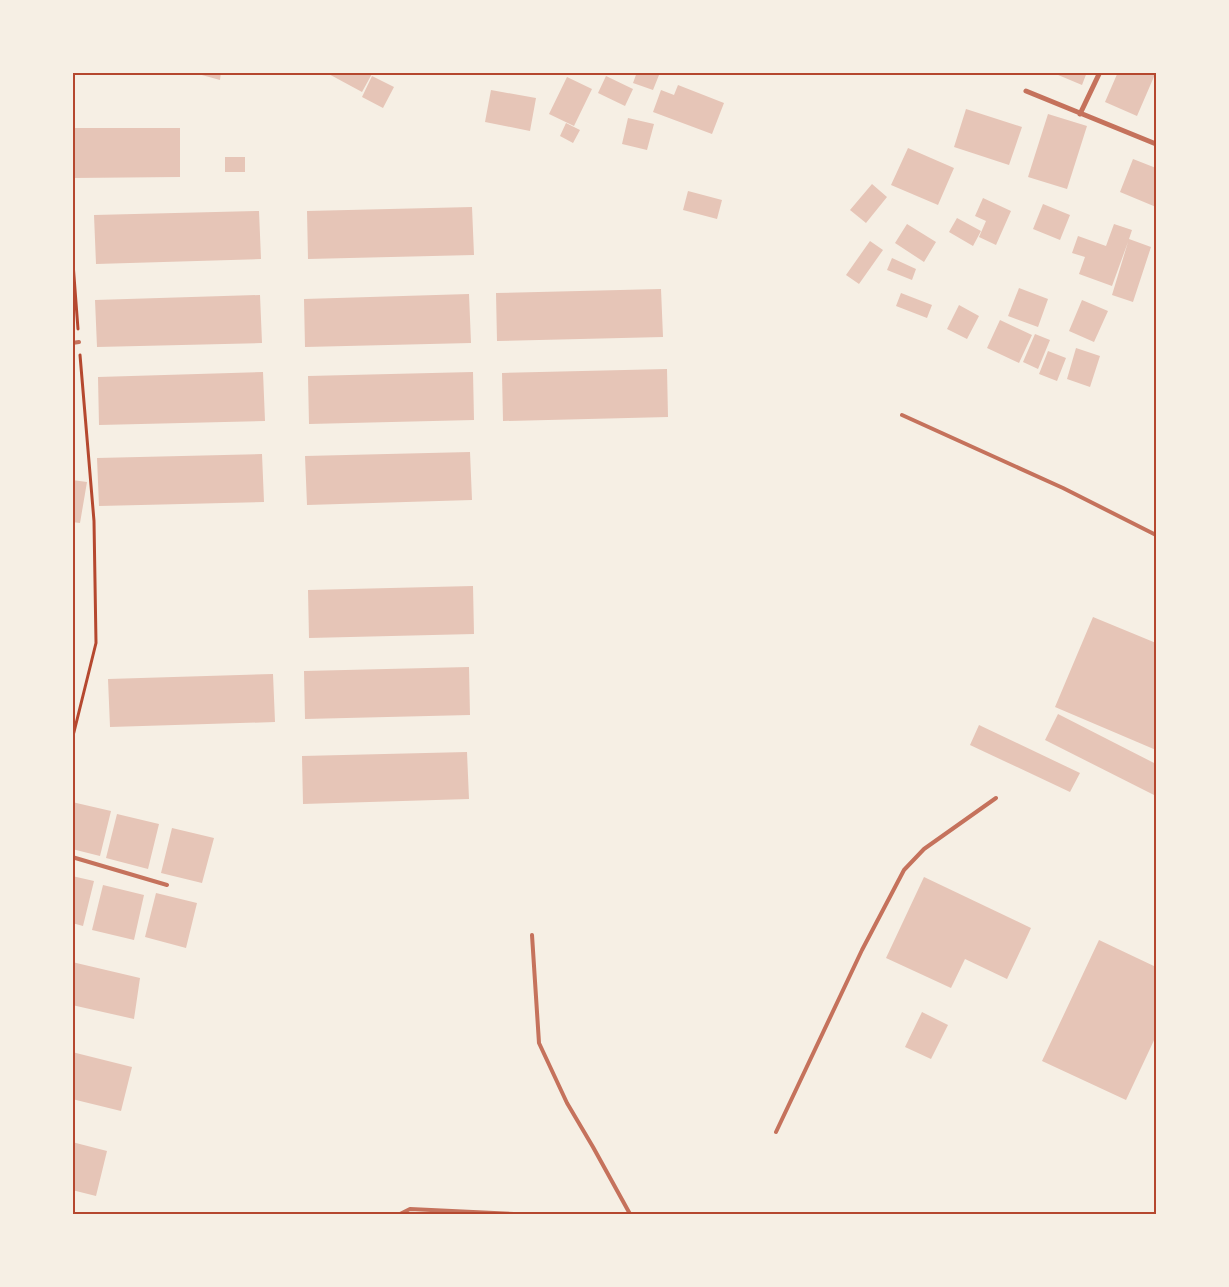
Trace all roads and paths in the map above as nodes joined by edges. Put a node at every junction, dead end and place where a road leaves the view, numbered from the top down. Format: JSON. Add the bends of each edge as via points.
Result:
{"nodes":[{"id":1,"x":1100,"y":72,"type":"edge"},
{"id":2,"x":1026,"y":91,"type":"dead end"},
{"id":3,"x":1080,"y":114,"type":"junction"},
{"id":4,"x":1156,"y":144,"type":"edge"},
{"id":5,"x":72,"y":250,"type":"edge"},
{"id":6,"x":79,"y":342,"type":"junction"},
{"id":7,"x":72,"y":343,"type":"edge"},
{"id":8,"x":902,"y":415,"type":"dead end"},
{"id":9,"x":1156,"y":535,"type":"edge"},
{"id":10,"x":72,"y":740,"type":"edge"},
{"id":11,"x":996,"y":798,"type":"dead end"},
{"id":12,"x":72,"y":857,"type":"edge"},
{"id":13,"x":167,"y":885,"type":"dead end"},
{"id":14,"x":532,"y":935,"type":"dead end"},
{"id":15,"x":776,"y":1132,"type":"dead end"},
{"id":16,"x":400,"y":1214,"type":"edge"},
{"id":17,"x":514,"y":1214,"type":"edge"},
{"id":18,"x":630,"y":1214,"type":"edge"}],
"edges":[{"from":1,"to":3,"type":"street"},
{"from":2,"to":3,"type":"street"},
{"from":3,"to":4,"type":"street"},
{"from":5,"to":6,"type":"path"},
{"from":6,"to":7,"type":"lane"},
{"from":6,"to":10,"type":"path","via":[[94,521],[96,643]]},
{"from":8,"to":9,"type":"lane","via":[[1063,488]]},
{"from":11,"to":15,"type":"lane","via":[[924,849],[904,870],[862,950]]},
{"from":12,"to":13,"type":"lane"},
{"from":14,"to":18,"type":"lane","via":[[540,1043],[567,1104]]},
{"from":16,"to":17,"type":"lane","via":[[410,1209]]}]}
